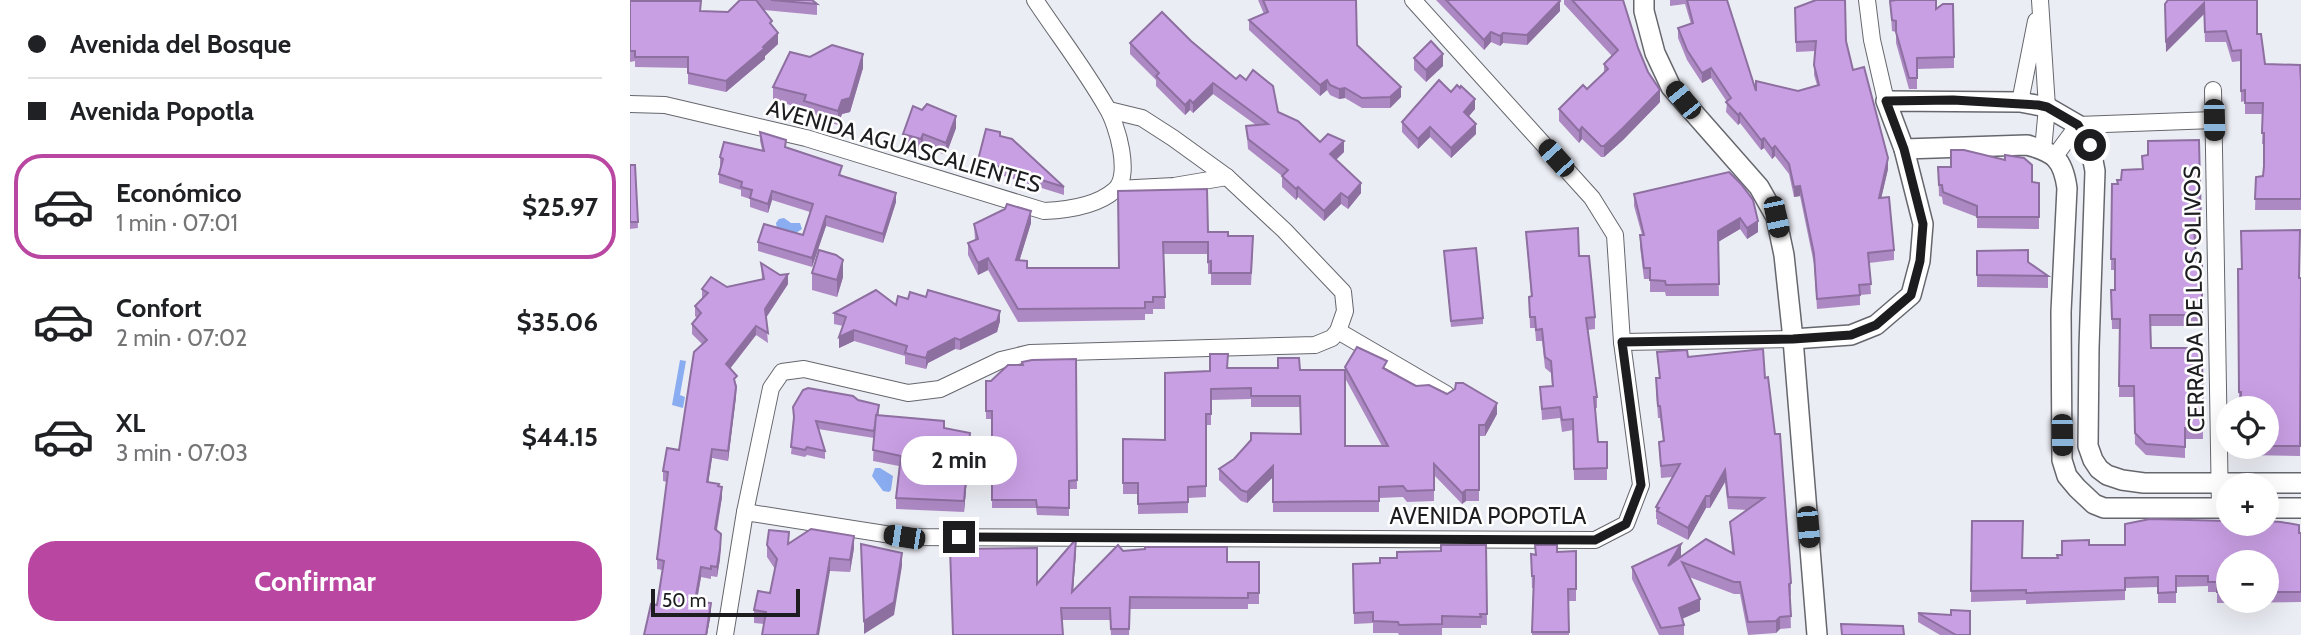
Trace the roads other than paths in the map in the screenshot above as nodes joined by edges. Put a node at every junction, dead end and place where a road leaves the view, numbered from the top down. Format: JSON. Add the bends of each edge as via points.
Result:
{"nodes":[{"id":1,"x":1035,"y":0,"type":"edge"},
{"id":2,"x":1413,"y":0,"type":"edge"},
{"id":3,"x":1644,"y":0,"type":"edge"},
{"id":4,"x":1867,"y":0,"type":"edge"},
{"id":5,"x":2040,"y":2,"type":"edge"},
{"id":6,"x":2213,"y":90,"type":"dead end"},
{"id":7,"x":1886,"y":101,"type":"junction"},
{"id":8,"x":2020,"y":103,"type":"junction"},
{"id":9,"x":630,"y":104,"type":"edge"},
{"id":10,"x":2047,"y":107,"type":"junction"},
{"id":11,"x":1109,"y":110,"type":"junction"},
{"id":12,"x":2214,"y":120,"type":"junction"},
{"id":13,"x":2078,"y":125,"type":"junction"},
{"id":14,"x":1904,"y":149,"type":"junction"},
{"id":15,"x":2049,"y":153,"type":"junction"},
{"id":16,"x":1227,"y":177,"type":"junction"},
{"id":17,"x":1117,"y":189,"type":"junction"},
{"id":18,"x":1338,"y":331,"type":"junction"},
{"id":19,"x":1793,"y":339,"type":"junction"},
{"id":20,"x":1622,"y":342,"type":"junction"},
{"id":21,"x":1446,"y":394,"type":"edge"},
{"id":22,"x":2099,"y":469,"type":"junction"},
{"id":23,"x":2220,"y":473,"type":"edge"},
{"id":24,"x":2216,"y":482,"type":"edge"},
{"id":25,"x":2279,"y":483,"type":"edge"},
{"id":26,"x":2301,"y":483,"type":"edge"},
{"id":27,"x":2077,"y":488,"type":"junction"},
{"id":28,"x":2216,"y":508,"type":"edge"},
{"id":29,"x":2279,"y":508,"type":"edge"},
{"id":30,"x":2301,"y":508,"type":"edge"},
{"id":31,"x":745,"y":512,"type":"junction"},
{"id":32,"x":725,"y":635,"type":"edge"},
{"id":33,"x":1817,"y":635,"type":"edge"}],
"edges":[{"from":1,"to":11,"type":"street"},
{"from":2,"to":20,"type":"street","name":"AVENIDA POPOTLA","via":[[1592,198],[1615,235]]},
{"from":3,"to":19,"type":"street","via":[[1655,52],[1671,87],[1759,187],[1776,217]]},
{"from":4,"to":7,"type":"street"},
{"from":5,"to":8,"type":"street"},
{"from":5,"to":10,"type":"street"},
{"from":6,"to":12,"type":"street","name":"CERRADA DE LOS OLIVOS"},
{"from":7,"to":8,"type":"street"},
{"from":7,"to":14,"type":"street"},
{"from":8,"to":10,"type":"street"},
{"from":9,"to":17,"type":"street","name":"AVENIDA AGUASCALIENTES","via":[[665,105],[806,138],[1044,211],[1081,206]]},
{"from":10,"to":13,"type":"street"},
{"from":10,"to":15,"type":"street"},
{"from":11,"to":16,"type":"street","via":[[1142,118]]},
{"from":11,"to":17,"type":"street","via":[[1121,143],[1122,179]]},
{"from":12,"to":13,"type":"street"},
{"from":12,"to":23,"type":"street","name":"CERRADA DE LOS OLIVOS"},
{"from":13,"to":15,"type":"street"},
{"from":13,"to":22,"type":"street","via":[[2090,145],[2095,171],[2088,446]]},
{"from":14,"to":15,"type":"street","via":[[2027,145]]},
{"from":14,"to":19,"type":"street","via":[[1923,224],[1911,295],[1876,325],[1851,335]]},
{"from":15,"to":27,"type":"street","via":[[2065,170],[2067,188],[2061,312],[2062,460]]},
{"from":16,"to":17,"type":"street"},
{"from":16,"to":18,"type":"street","via":[[1343,292],[1345,311]]},
{"from":18,"to":21,"type":"street"},
{"from":18,"to":31,"type":"street","via":[[1315,345],[1030,353],[1001,360],[940,389],[908,393],[804,369],[782,372],[771,388]]},
{"from":19,"to":20,"type":"street"},
{"from":19,"to":33,"type":"street"},
{"from":20,"to":31,"type":"street","name":"AVENIDA POPOTLA","via":[[1641,485],[1626,524],[1595,540],[904,537]]},
{"from":22,"to":24,"type":"street","via":[[2144,483]]},
{"from":22,"to":27,"type":"street"},
{"from":25,"to":26,"type":"street"},
{"from":27,"to":28,"type":"street","via":[[2104,508]]},
{"from":29,"to":30,"type":"street"},
{"from":31,"to":32,"type":"street"}]}
